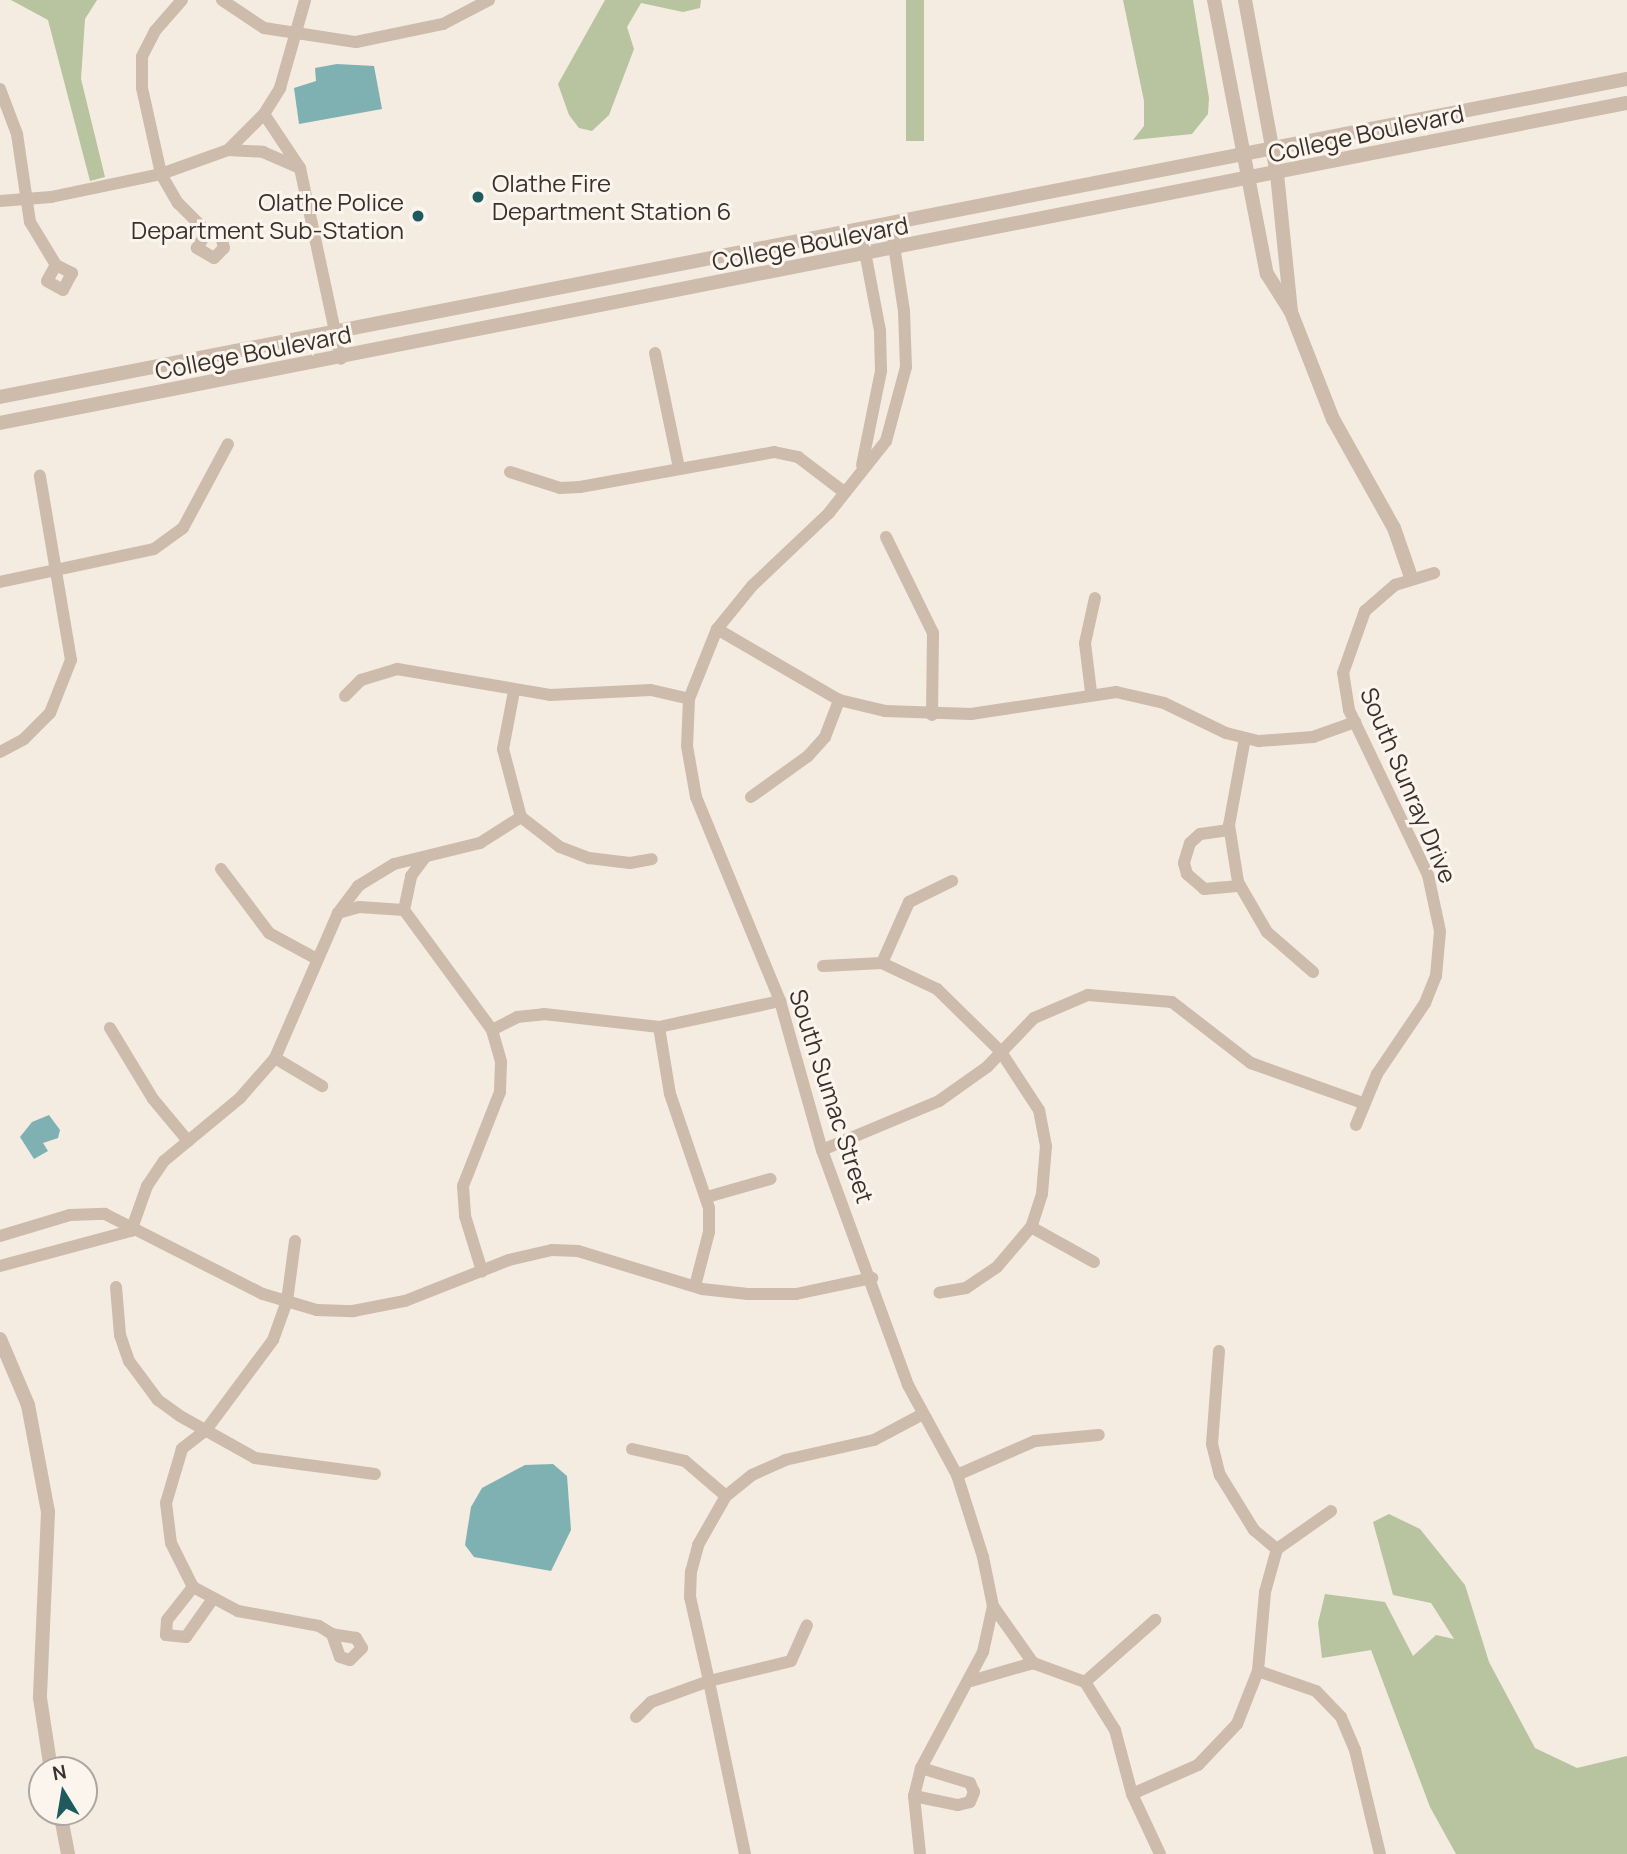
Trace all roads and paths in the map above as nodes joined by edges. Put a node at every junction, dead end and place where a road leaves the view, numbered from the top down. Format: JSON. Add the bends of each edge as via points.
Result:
{"nodes":[{"id":1,"x":182,"y":0,"type":"edge"},
{"id":2,"x":222,"y":0,"type":"edge"},
{"id":3,"x":304,"y":0,"type":"edge"},
{"id":4,"x":488,"y":0,"type":"edge"},
{"id":5,"x":1214,"y":0,"type":"edge"},
{"id":6,"x":1245,"y":0,"type":"edge"},
{"id":7,"x":295,"y":36,"type":"junction"},
{"id":8,"x":1627,"y":79,"type":"edge"},
{"id":9,"x":0,"y":89,"type":"edge"},
{"id":10,"x":1627,"y":103,"type":"edge"},
{"id":11,"x":264,"y":114,"type":"junction"},
{"id":12,"x":228,"y":150,"type":"junction"},
{"id":13,"x":1272,"y":150,"type":"junction"},
{"id":14,"x":1242,"y":156,"type":"junction"},
{"id":15,"x":300,"y":168,"type":"junction"},
{"id":16,"x":161,"y":174,"type":"junction"},
{"id":17,"x":1277,"y":174,"type":"junction"},
{"id":18,"x":1247,"y":180,"type":"junction"},
{"id":19,"x":0,"y":201,"type":"edge"},
{"id":20,"x":26,"y":201,"type":"junction"},
{"id":21,"x":891,"y":226,"type":"junction"},
{"id":22,"x":207,"y":232,"type":"dead end"},
{"id":23,"x":861,"y":232,"type":"junction"},
{"id":24,"x":895,"y":250,"type":"junction"},
{"id":25,"x":867,"y":255,"type":"junction"},
{"id":26,"x":56,"y":265,"type":"dead end"},
{"id":27,"x":1291,"y":313,"type":"junction"},
{"id":28,"x":336,"y":332,"type":"junction"},
{"id":29,"x":655,"y":353,"type":"dead end"},
{"id":30,"x":341,"y":359,"type":"junction"},
{"id":31,"x":0,"y":397,"type":"edge"},
{"id":32,"x":0,"y":423,"type":"edge"},
{"id":33,"x":228,"y":444,"type":"dead end"},
{"id":34,"x":679,"y":468,"type":"junction"},
{"id":35,"x":862,"y":469,"type":"junction"},
{"id":36,"x":510,"y":472,"type":"dead end"},
{"id":37,"x":40,"y":476,"type":"dead end"},
{"id":38,"x":844,"y":492,"type":"junction"},
{"id":39,"x":887,"y":537,"type":"dead end"},
{"id":40,"x":59,"y":571,"type":"junction"},
{"id":41,"x":1434,"y":573,"type":"dead end"},
{"id":42,"x":1411,"y":577,"type":"junction"},
{"id":43,"x":0,"y":582,"type":"edge"},
{"id":44,"x":1095,"y":598,"type":"dead end"},
{"id":45,"x":717,"y":629,"type":"junction"},
{"id":46,"x":514,"y":691,"type":"junction"},
{"id":47,"x":1091,"y":692,"type":"junction"},
{"id":48,"x":345,"y":696,"type":"dead end"},
{"id":49,"x":689,"y":699,"type":"junction"},
{"id":50,"x":839,"y":700,"type":"junction"},
{"id":51,"x":932,"y":715,"type":"junction"},
{"id":52,"x":1355,"y":723,"type":"junction"},
{"id":53,"x":1245,"y":738,"type":"junction"},
{"id":54,"x":1,"y":752,"type":"edge"},
{"id":55,"x":751,"y":797,"type":"dead end"},
{"id":56,"x":521,"y":817,"type":"junction"},
{"id":57,"x":1229,"y":830,"type":"junction"},
{"id":58,"x":424,"y":859,"type":"junction"},
{"id":59,"x":652,"y":859,"type":"dead end"},
{"id":60,"x":221,"y":869,"type":"dead end"},
{"id":61,"x":952,"y":881,"type":"dead end"},
{"id":62,"x":1240,"y":886,"type":"junction"},
{"id":63,"x":404,"y":910,"type":"junction"},
{"id":64,"x":338,"y":913,"type":"junction"},
{"id":65,"x":317,"y":959,"type":"junction"},
{"id":66,"x":882,"y":962,"type":"junction"},
{"id":67,"x":823,"y":966,"type":"dead end"},
{"id":68,"x":1313,"y":972,"type":"dead end"},
{"id":69,"x":780,"y":1001,"type":"junction"},
{"id":70,"x":659,"y":1027,"type":"junction"},
{"id":71,"x":110,"y":1028,"type":"dead end"},
{"id":72,"x":492,"y":1030,"type":"junction"},
{"id":73,"x":1002,"y":1052,"type":"junction"},
{"id":74,"x":275,"y":1058,"type":"junction"},
{"id":75,"x":322,"y":1086,"type":"dead end"},
{"id":76,"x":1363,"y":1103,"type":"junction"},
{"id":77,"x":1356,"y":1125,"type":"dead end"},
{"id":78,"x":188,"y":1141,"type":"junction"},
{"id":79,"x":822,"y":1150,"type":"junction"},
{"id":80,"x":770,"y":1179,"type":"dead end"},
{"id":81,"x":707,"y":1198,"type":"junction"},
{"id":82,"x":1031,"y":1227,"type":"junction"},
{"id":83,"x":131,"y":1231,"type":"junction"},
{"id":84,"x":0,"y":1236,"type":"edge"},
{"id":85,"x":295,"y":1241,"type":"dead end"},
{"id":86,"x":1094,"y":1262,"type":"dead end"},
{"id":87,"x":0,"y":1266,"type":"edge"},
{"id":88,"x":482,"y":1271,"type":"junction"},
{"id":89,"x":872,"y":1278,"type":"junction"},
{"id":90,"x":695,"y":1286,"type":"junction"},
{"id":91,"x":116,"y":1287,"type":"dead end"},
{"id":92,"x":939,"y":1293,"type":"dead end"},
{"id":93,"x":287,"y":1301,"type":"junction"},
{"id":94,"x":0,"y":1339,"type":"edge"},
{"id":95,"x":1219,"y":1351,"type":"dead end"},
{"id":96,"x":921,"y":1415,"type":"junction"},
{"id":97,"x":206,"y":1430,"type":"junction"},
{"id":98,"x":1099,"y":1435,"type":"dead end"},
{"id":99,"x":632,"y":1449,"type":"dead end"},
{"id":100,"x":376,"y":1474,"type":"dead end"},
{"id":101,"x":957,"y":1475,"type":"junction"},
{"id":102,"x":726,"y":1496,"type":"junction"},
{"id":103,"x":1331,"y":1511,"type":"dead end"},
{"id":104,"x":1277,"y":1549,"type":"junction"},
{"id":105,"x":193,"y":1587,"type":"junction"},
{"id":106,"x":212,"y":1600,"type":"junction"},
{"id":107,"x":993,"y":1606,"type":"junction"},
{"id":108,"x":1156,"y":1620,"type":"dead end"},
{"id":109,"x":807,"y":1625,"type":"dead end"},
{"id":110,"x":332,"y":1634,"type":"dead end"},
{"id":111,"x":1033,"y":1663,"type":"junction"},
{"id":112,"x":1258,"y":1671,"type":"junction"},
{"id":113,"x":709,"y":1681,"type":"junction"},
{"id":114,"x":971,"y":1681,"type":"junction"},
{"id":115,"x":1085,"y":1682,"type":"junction"},
{"id":116,"x":636,"y":1717,"type":"dead end"},
{"id":117,"x":49,"y":1756,"type":"edge"},
{"id":118,"x":920,"y":1768,"type":"junction"},
{"id":119,"x":1132,"y":1794,"type":"junction"},
{"id":120,"x":915,"y":1796,"type":"junction"},
{"id":121,"x":63,"y":1826,"type":"edge"},
{"id":122,"x":68,"y":1854,"type":"edge"},
{"id":123,"x":745,"y":1854,"type":"edge"},
{"id":124,"x":919,"y":1854,"type":"edge"},
{"id":125,"x":1160,"y":1854,"type":"edge"},
{"id":126,"x":1380,"y":1854,"type":"edge"}],
"edges":[{"from":1,"to":16,"type":"street","via":[[155,31],[142,57],[142,88]]},
{"from":2,"to":7,"type":"street","via":[[264,28]]},
{"from":3,"to":7,"type":"street"},
{"from":4,"to":7,"type":"street","via":[[443,24],[400,35],[356,42]]},
{"from":5,"to":14,"type":"street"},
{"from":6,"to":13,"type":"street"},
{"from":7,"to":11,"type":"street","via":[[280,88]]},
{"from":8,"to":13,"type":"street","name":"College Boulevard"},
{"from":9,"to":20,"type":"street","via":[[17,134]]},
{"from":10,"to":17,"type":"street","name":"College Boulevard"},
{"from":11,"to":12,"type":"street"},
{"from":11,"to":15,"type":"street"},
{"from":12,"to":15,"type":"street","via":[[263,152]]},
{"from":12,"to":16,"type":"street"},
{"from":13,"to":14,"type":"street","name":"College Boulevard"},
{"from":13,"to":17,"type":"street"},
{"from":14,"to":18,"type":"street"},
{"from":14,"to":21,"type":"street","name":"College Boulevard"},
{"from":15,"to":28,"type":"street"},
{"from":16,"to":20,"type":"street"},
{"from":16,"to":22,"type":"street","via":[[178,203]]},
{"from":17,"to":18,"type":"street","name":"College Boulevard"},
{"from":17,"to":27,"type":"street"},
{"from":18,"to":24,"type":"street","name":"College Boulevard"},
{"from":18,"to":27,"type":"street","via":[[1267,274]]},
{"from":19,"to":20,"type":"street"},
{"from":20,"to":26,"type":"street","via":[[35,236]]},
{"from":21,"to":23,"type":"street","name":"College Boulevard"},
{"from":21,"to":24,"type":"street","name":"South Sumac Street"},
{"from":23,"to":25,"type":"street","name":"South Sumac Street"},
{"from":23,"to":28,"type":"street","name":"College Boulevard"},
{"from":24,"to":25,"type":"street","name":"College Boulevard"},
{"from":24,"to":35,"type":"street","name":"South Sumac Street","via":[[906,368],[886,441]]},
{"from":25,"to":30,"type":"street","name":"College Boulevard"},
{"from":25,"to":35,"type":"street","name":"South Sumac Street","via":[[881,371]]},
{"from":27,"to":42,"type":"street","via":[[1333,418],[1394,528]]},
{"from":28,"to":30,"type":"street"},
{"from":28,"to":31,"type":"street","name":"College Boulevard"},
{"from":29,"to":34,"type":"street"},
{"from":30,"to":32,"type":"street","name":"College Boulevard"},
{"from":33,"to":40,"type":"street","via":[[198,506],[169,540],[137,555]]},
{"from":34,"to":36,"type":"street","via":[[561,488]]},
{"from":34,"to":38,"type":"street","via":[[774,452],[798,457]]},
{"from":35,"to":38,"type":"street","name":"South Sumac Street"},
{"from":37,"to":40,"type":"street"},
{"from":38,"to":45,"type":"street","name":"South Sumac Street"},
{"from":39,"to":51,"type":"street","via":[[933,633]]},
{"from":40,"to":43,"type":"street"},
{"from":40,"to":54,"type":"street","via":[[72,643],[67,680],[39,726]]},
{"from":41,"to":42,"type":"street","name":"South Sunray Drive"},
{"from":42,"to":52,"type":"street","name":"South Sunray Drive","via":[[1378,598],[1354,629],[1343,673]]},
{"from":44,"to":47,"type":"street","via":[[1085,643]]},
{"from":45,"to":49,"type":"street","name":"South Sumac Street"},
{"from":45,"to":50,"type":"street"},
{"from":46,"to":48,"type":"street","via":[[397,669],[361,680]]},
{"from":46,"to":49,"type":"street","via":[[580,695],[651,690]]},
{"from":46,"to":56,"type":"street","via":[[503,749]]},
{"from":47,"to":51,"type":"street","via":[[971,714]]},
{"from":47,"to":53,"type":"street","via":[[1164,703]]},
{"from":49,"to":69,"type":"street","name":"South Sumac Street","via":[[687,746],[696,797]]},
{"from":50,"to":51,"type":"street"},
{"from":50,"to":55,"type":"street","via":[[825,737],[808,757]]},
{"from":52,"to":53,"type":"street","via":[[1312,737]]},
{"from":52,"to":76,"type":"street","name":"South Sunray Drive","via":[[1428,875],[1440,930],[1436,976],[1425,1003]]},
{"from":53,"to":57,"type":"street"},
{"from":56,"to":58,"type":"street","via":[[480,843]]},
{"from":56,"to":59,"type":"street","via":[[560,847],[589,858],[630,863]]},
{"from":57,"to":62,"type":"street"},
{"from":57,"to":62,"type":"street","via":[[1200,834],[1190,843],[1184,863],[1187,874],[1204,889]]},
{"from":58,"to":63,"type":"street","via":[[411,876]]},
{"from":58,"to":64,"type":"street","via":[[375,874]]},
{"from":60,"to":65,"type":"street","via":[[269,933]]},
{"from":61,"to":66,"type":"street","via":[[909,902]]},
{"from":62,"to":68,"type":"street","via":[[1267,932]]},
{"from":63,"to":64,"type":"street","via":[[359,907]]},
{"from":63,"to":72,"type":"street"},
{"from":64,"to":65,"type":"street"},
{"from":65,"to":74,"type":"street"},
{"from":66,"to":67,"type":"street"},
{"from":66,"to":73,"type":"street","via":[[937,989]]},
{"from":69,"to":70,"type":"street"},
{"from":69,"to":79,"type":"street","name":"South Sumac Street"},
{"from":70,"to":72,"type":"street","via":[[544,1014],[517,1017]]},
{"from":70,"to":81,"type":"street","via":[[670,1094]]},
{"from":71,"to":78,"type":"street","via":[[153,1099]]},
{"from":72,"to":88,"type":"street","via":[[501,1062],[500,1092],[463,1186],[465,1216]]},
{"from":73,"to":76,"type":"street","via":[[1034,1018],[1066,1001],[1091,995],[1153,998],[1188,1010],[1259,1067]]},
{"from":73,"to":79,"type":"street","via":[[939,1101]]},
{"from":73,"to":82,"type":"street","via":[[1039,1110],[1046,1146],[1042,1194]]},
{"from":74,"to":75,"type":"street"},
{"from":74,"to":78,"type":"street","via":[[240,1098]]},
{"from":76,"to":77,"type":"street","name":"South Sunray Drive"},
{"from":78,"to":83,"type":"street","via":[[152,1177]]},
{"from":79,"to":89,"type":"street","name":"South Sumac Street"},
{"from":80,"to":81,"type":"street"},
{"from":81,"to":90,"type":"street","via":[[709,1232]]},
{"from":82,"to":86,"type":"street"},
{"from":82,"to":92,"type":"street","via":[[997,1267],[966,1288]]},
{"from":83,"to":84,"type":"street","via":[[121,1218],[92,1213]]},
{"from":83,"to":87,"type":"street"},
{"from":83,"to":93,"type":"street"},
{"from":85,"to":93,"type":"street"},
{"from":88,"to":90,"type":"street","via":[[527,1255],[578,1251]]},
{"from":88,"to":93,"type":"street","via":[[435,1292],[376,1308],[317,1310]]},
{"from":89,"to":90,"type":"street","via":[[796,1294]]},
{"from":89,"to":96,"type":"street","name":"South Sumac Street"},
{"from":91,"to":97,"type":"street","via":[[120,1335],[130,1361],[158,1400]]},
{"from":93,"to":97,"type":"street","via":[[260,1363]]},
{"from":94,"to":117,"type":"street","via":[[28,1405],[48,1512],[40,1698]]},
{"from":95,"to":104,"type":"street","via":[[1212,1444],[1220,1475],[1254,1530]]},
{"from":96,"to":101,"type":"street","name":"South Sumac Street"},
{"from":96,"to":102,"type":"street","via":[[874,1440],[785,1460],[752,1475]]},
{"from":97,"to":100,"type":"street","via":[[240,1452],[269,1462]]},
{"from":97,"to":105,"type":"street","via":[[182,1449],[166,1496],[171,1543]]},
{"from":98,"to":101,"type":"street","via":[[1035,1441]]},
{"from":99,"to":102,"type":"street","via":[[685,1461]]},
{"from":101,"to":107,"type":"street","name":"South Sumac Street","via":[[975,1522]]},
{"from":102,"to":113,"type":"street","via":[[698,1545],[691,1572],[690,1597]]},
{"from":103,"to":104,"type":"street"},
{"from":104,"to":112,"type":"street","via":[[1265,1592]]},
{"from":105,"to":106,"type":"street"},
{"from":105,"to":106,"type":"street","via":[[167,1620],[166,1635],[186,1637]]},
{"from":106,"to":110,"type":"street","via":[[238,1611],[304,1620]]},
{"from":107,"to":111,"type":"street"},
{"from":107,"to":114,"type":"street","name":"South Sumac Street"},
{"from":108,"to":115,"type":"street"},
{"from":109,"to":113,"type":"street","via":[[791,1661]]},
{"from":111,"to":114,"type":"street"},
{"from":111,"to":115,"type":"street"},
{"from":112,"to":119,"type":"street","via":[[1251,1697],[1222,1745],[1171,1782]]},
{"from":112,"to":126,"type":"street","via":[[1316,1691],[1341,1717],[1356,1750]]},
{"from":113,"to":116,"type":"street","via":[[651,1702]]},
{"from":113,"to":123,"type":"street"},
{"from":114,"to":118,"type":"street","name":"South Sumac Street"},
{"from":115,"to":119,"type":"street","via":[[1115,1730]]},
{"from":118,"to":120,"type":"street","name":"South Sumac Street"},
{"from":118,"to":120,"type":"street","via":[[970,1783],[975,1792],[970,1802],[958,1805]]},
{"from":119,"to":125,"type":"street"},
{"from":120,"to":124,"type":"street","name":"South Sumac Street"},
{"from":121,"to":122,"type":"street"}]}
